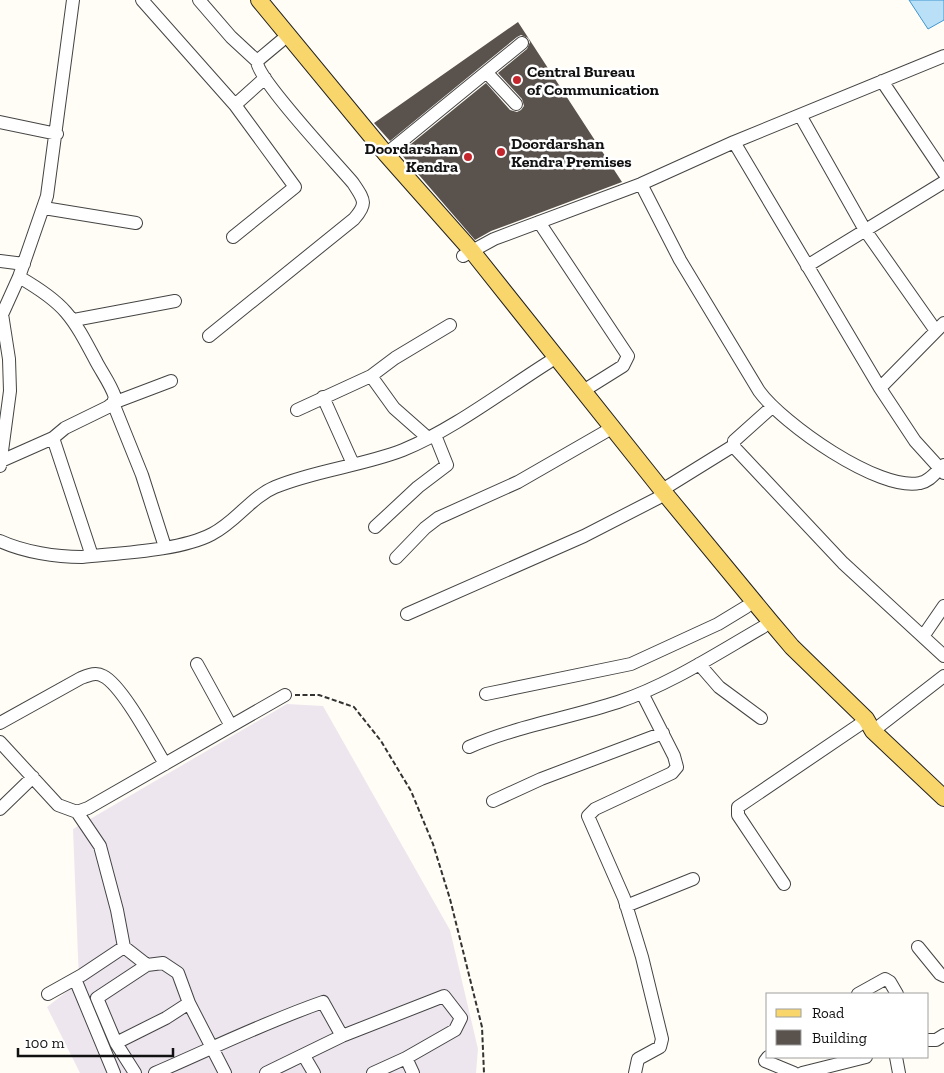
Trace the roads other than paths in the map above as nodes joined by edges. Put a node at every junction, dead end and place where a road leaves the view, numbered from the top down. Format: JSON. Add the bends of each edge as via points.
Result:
{"nodes":[{"id":1,"x":73,"y":0,"type":"edge"},
{"id":2,"x":142,"y":0,"type":"edge"},
{"id":3,"x":200,"y":0,"type":"edge"},
{"id":4,"x":248,"y":0,"type":"edge"},
{"id":5,"x":259,"y":0,"type":"edge"},
{"id":6,"x":280,"y":41,"type":"junction"},
{"id":7,"x":522,"y":43,"type":"dead end"},
{"id":8,"x":944,"y":56,"type":"edge"},
{"id":9,"x":257,"y":62,"type":"junction"},
{"id":10,"x":487,"y":72,"type":"junction"},
{"id":11,"x":265,"y":78,"type":"junction"},
{"id":12,"x":882,"y":81,"type":"junction"},
{"id":13,"x":516,"y":104,"type":"dead end"},
{"id":14,"x":235,"y":105,"type":"junction"},
{"id":15,"x":800,"y":115,"type":"junction"},
{"id":16,"x":0,"y":122,"type":"edge"},
{"id":17,"x":56,"y":134,"type":"junction"},
{"id":18,"x":734,"y":142,"type":"junction"},
{"id":19,"x":386,"y":154,"type":"junction"},
{"id":20,"x":944,"y":173,"type":"edge"},
{"id":21,"x":944,"y":182,"type":"edge"},
{"id":22,"x":641,"y":184,"type":"junction"},
{"id":23,"x":44,"y":208,"type":"junction"},
{"id":24,"x":539,"y":222,"type":"junction"},
{"id":25,"x":136,"y":223,"type":"dead end"},
{"id":26,"x":865,"y":230,"type":"junction"},
{"id":27,"x":233,"y":237,"type":"dead end"},
{"id":28,"x":467,"y":253,"type":"junction"},
{"id":29,"x":0,"y":261,"type":"edge"},
{"id":30,"x":24,"y":264,"type":"junction"},
{"id":31,"x":807,"y":266,"type":"junction"},
{"id":32,"x":19,"y":278,"type":"junction"},
{"id":33,"x":175,"y":301,"type":"dead end"},
{"id":34,"x":1,"y":316,"type":"edge"},
{"id":35,"x":74,"y":320,"type":"junction"},
{"id":36,"x":450,"y":325,"type":"dead end"},
{"id":37,"x":940,"y":327,"type":"edge"},
{"id":38,"x":208,"y":336,"type":"dead end"},
{"id":39,"x":549,"y":362,"type":"junction"},
{"id":40,"x":371,"y":376,"type":"junction"},
{"id":41,"x":171,"y":380,"type":"dead end"},
{"id":42,"x":880,"y":388,"type":"junction"},
{"id":43,"x":583,"y":390,"type":"junction"},
{"id":44,"x":323,"y":397,"type":"junction"},
{"id":45,"x":113,"y":403,"type":"junction"},
{"id":46,"x":772,"y":407,"type":"junction"},
{"id":47,"x":297,"y":410,"type":"dead end"},
{"id":48,"x":605,"y":432,"type":"junction"},
{"id":49,"x":432,"y":436,"type":"junction"},
{"id":50,"x":52,"y":438,"type":"junction"},
{"id":51,"x":733,"y":446,"type":"junction"},
{"id":52,"x":0,"y":464,"type":"edge"},
{"id":53,"x":353,"y":464,"type":"junction"},
{"id":54,"x":942,"y":469,"type":"edge"},
{"id":55,"x":660,"y":494,"type":"junction"},
{"id":56,"x":375,"y":527,"type":"dead end"},
{"id":57,"x":0,"y":542,"type":"edge"},
{"id":58,"x":165,"y":547,"type":"junction"},
{"id":59,"x":92,"y":556,"type":"junction"},
{"id":60,"x":396,"y":558,"type":"dead end"},
{"id":61,"x":746,"y":606,"type":"junction"},
{"id":62,"x":944,"y":606,"type":"edge"},
{"id":63,"x":407,"y":614,"type":"dead end"},
{"id":64,"x":763,"y":627,"type":"junction"},
{"id":65,"x":924,"y":635,"type":"junction"},
{"id":66,"x":944,"y":656,"type":"edge"},
{"id":67,"x":197,"y":664,"type":"dead end"},
{"id":68,"x":699,"y":664,"type":"junction"},
{"id":69,"x":944,"y":676,"type":"edge"},
{"id":70,"x":642,"y":693,"type":"junction"},
{"id":71,"x":486,"y":694,"type":"dead end"},
{"id":72,"x":285,"y":695,"type":"road end"},
{"id":73,"x":761,"y":718,"type":"dead end"},
{"id":74,"x":0,"y":723,"type":"edge"},
{"id":75,"x":231,"y":726,"type":"junction"},
{"id":76,"x":866,"y":728,"type":"junction"},
{"id":77,"x":663,"y":732,"type":"junction"},
{"id":78,"x":0,"y":742,"type":"edge"},
{"id":79,"x":469,"y":746,"type":"dead end"},
{"id":80,"x":165,"y":764,"type":"junction"},
{"id":81,"x":33,"y":777,"type":"junction"},
{"id":82,"x":944,"y":798,"type":"edge"},
{"id":83,"x":493,"y":801,"type":"dead end"},
{"id":84,"x":0,"y":809,"type":"edge"},
{"id":85,"x":77,"y":812,"type":"junction"},
{"id":86,"x":693,"y":879,"type":"dead end"},
{"id":87,"x":784,"y":884,"type":"dead end"},
{"id":88,"x":626,"y":906,"type":"junction"},
{"id":89,"x":124,"y":947,"type":"junction"},
{"id":90,"x":918,"y":947,"type":"dead end"},
{"id":91,"x":147,"y":965,"type":"junction"},
{"id":92,"x":944,"y":976,"type":"edge"},
{"id":93,"x":75,"y":979,"type":"junction"},
{"id":94,"x":860,"y":993,"type":"edge"},
{"id":95,"x":896,"y":993,"type":"edge"},
{"id":96,"x":48,"y":994,"type":"dead end"},
{"id":97,"x":188,"y":1003,"type":"junction"},
{"id":98,"x":944,"y":1035,"type":"edge"},
{"id":99,"x":342,"y":1036,"type":"junction"},
{"id":100,"x":929,"y":1040,"type":"edge"},
{"id":101,"x":116,"y":1043,"type":"junction"},
{"id":102,"x":213,"y":1049,"type":"junction"},
{"id":103,"x":304,"y":1056,"type":"junction"},
{"id":104,"x":406,"y":1058,"type":"junction"},
{"id":105,"x":768,"y":1058,"type":"edge"},
{"id":106,"x":862,"y":1058,"type":"edge"},
{"id":107,"x":896,"y":1058,"type":"edge"},
{"id":108,"x":114,"y":1073,"type":"edge"},
{"id":109,"x":135,"y":1073,"type":"edge"},
{"id":110,"x":155,"y":1073,"type":"edge"},
{"id":111,"x":225,"y":1073,"type":"edge"},
{"id":112,"x":266,"y":1073,"type":"edge"},
{"id":113,"x":314,"y":1073,"type":"edge"},
{"id":114,"x":374,"y":1073,"type":"edge"},
{"id":115,"x":413,"y":1073,"type":"edge"},
{"id":116,"x":635,"y":1073,"type":"edge"},
{"id":117,"x":794,"y":1073,"type":"edge"},
{"id":118,"x":802,"y":1073,"type":"edge"},
{"id":119,"x":899,"y":1073,"type":"edge"}],
"edges":[{"from":1,"to":17,"type":"street"},
{"from":2,"to":14,"type":"street"},
{"from":3,"to":9,"type":"street"},
{"from":4,"to":6,"type":"main road"},
{"from":5,"to":19,"type":"main road"},
{"from":6,"to":9,"type":"street"},
{"from":6,"to":28,"type":"main road"},
{"from":7,"to":10,"type":"street"},
{"from":8,"to":12,"type":"street"},
{"from":9,"to":11,"type":"street"},
{"from":10,"to":13,"type":"street"},
{"from":10,"to":19,"type":"street"},
{"from":11,"to":14,"type":"street"},
{"from":11,"to":38,"type":"street","via":[[353,183],[364,205],[354,220]]},
{"from":12,"to":15,"type":"street"},
{"from":12,"to":20,"type":"street"},
{"from":14,"to":27,"type":"street","via":[[295,187]]},
{"from":15,"to":18,"type":"street"},
{"from":15,"to":26,"type":"street"},
{"from":16,"to":17,"type":"street"},
{"from":17,"to":23,"type":"street"},
{"from":18,"to":22,"type":"street"},
{"from":18,"to":31,"type":"street"},
{"from":19,"to":28,"type":"main road"},
{"from":21,"to":26,"type":"street"},
{"from":22,"to":24,"type":"street"},
{"from":22,"to":46,"type":"street","via":[[680,260]]},
{"from":23,"to":25,"type":"street"},
{"from":23,"to":30,"type":"street"},
{"from":24,"to":28,"type":"street"},
{"from":24,"to":43,"type":"street","via":[[628,356],[623,366]]},
{"from":26,"to":31,"type":"street"},
{"from":26,"to":37,"type":"street"},
{"from":28,"to":39,"type":"main road"},
{"from":28,"to":43,"type":"main road"},
{"from":29,"to":30,"type":"street"},
{"from":30,"to":32,"type":"street"},
{"from":31,"to":42,"type":"street"},
{"from":32,"to":34,"type":"street"},
{"from":32,"to":35,"type":"street","via":[[51,296]]},
{"from":33,"to":35,"type":"street"},
{"from":34,"to":52,"type":"street","via":[[9,358],[10,391]]},
{"from":35,"to":45,"type":"street","via":[[114,392]]},
{"from":36,"to":40,"type":"street"},
{"from":37,"to":42,"type":"street"},
{"from":39,"to":48,"type":"main road"},
{"from":39,"to":49,"type":"street"},
{"from":40,"to":44,"type":"street"},
{"from":40,"to":49,"type":"street","via":[[394,408]]},
{"from":41,"to":45,"type":"street"},
{"from":42,"to":54,"type":"street","via":[[916,441]]},
{"from":43,"to":55,"type":"main road"},
{"from":44,"to":47,"type":"street"},
{"from":44,"to":53,"type":"street"},
{"from":45,"to":50,"type":"street","via":[[64,428]]},
{"from":45,"to":58,"type":"street","via":[[142,475]]},
{"from":46,"to":51,"type":"street"},
{"from":46,"to":54,"type":"street","via":[[829,450],[879,477],[918,483]]},
{"from":48,"to":55,"type":"main road"},
{"from":48,"to":60,"type":"street","via":[[518,482],[438,518]]},
{"from":49,"to":53,"type":"street","via":[[402,450]]},
{"from":49,"to":56,"type":"street","via":[[447,465]]},
{"from":50,"to":52,"type":"street"},
{"from":50,"to":59,"type":"street"},
{"from":51,"to":55,"type":"street"},
{"from":51,"to":65,"type":"street","via":[[843,563]]},
{"from":53,"to":58,"type":"street","via":[[276,487],[262,494],[211,535]]},
{"from":55,"to":61,"type":"main road"},
{"from":55,"to":63,"type":"street","via":[[584,536]]},
{"from":55,"to":76,"type":"main road","via":[[792,647],[866,719]]},
{"from":57,"to":59,"type":"street","via":[[64,557]]},
{"from":58,"to":59,"type":"street"},
{"from":61,"to":64,"type":"main road"},
{"from":61,"to":71,"type":"street","via":[[718,624],[631,664]]},
{"from":62,"to":65,"type":"street"},
{"from":64,"to":68,"type":"street"},
{"from":64,"to":76,"type":"main road","via":[[808,675]]},
{"from":65,"to":66,"type":"street"},
{"from":67,"to":75,"type":"street"},
{"from":68,"to":70,"type":"street"},
{"from":68,"to":73,"type":"street","via":[[723,691]]},
{"from":69,"to":76,"type":"street"},
{"from":70,"to":77,"type":"street"},
{"from":70,"to":79,"type":"street","via":[[599,708],[497,734]]},
{"from":72,"to":75,"type":"street"},
{"from":74,"to":80,"type":"street","via":[[81,678],[103,675],[122,695]]},
{"from":75,"to":80,"type":"street"},
{"from":76,"to":82,"type":"main road"},
{"from":76,"to":87,"type":"street","via":[[738,806],[738,815]]},
{"from":77,"to":83,"type":"street"},
{"from":77,"to":88,"type":"street","via":[[674,756],[675,770],[595,809],[588,816]]},
{"from":78,"to":81,"type":"street"},
{"from":80,"to":85,"type":"street"},
{"from":81,"to":84,"type":"street"},
{"from":81,"to":85,"type":"street","via":[[58,805]]},
{"from":85,"to":89,"type":"street","via":[[100,846]]},
{"from":86,"to":88,"type":"street"},
{"from":88,"to":116,"type":"street","via":[[662,1038],[660,1047],[638,1059]]},
{"from":89,"to":91,"type":"street"},
{"from":89,"to":93,"type":"street"},
{"from":90,"to":92,"type":"street"},
{"from":91,"to":97,"type":"street","via":[[163,963],[178,973]]},
{"from":91,"to":101,"type":"street","via":[[97,998]]},
{"from":93,"to":96,"type":"street"},
{"from":93,"to":108,"type":"street"},
{"from":94,"to":95,"type":"street","via":[[885,979]]},
{"from":97,"to":101,"type":"street"},
{"from":97,"to":102,"type":"street"},
{"from":98,"to":100,"type":"street"},
{"from":99,"to":102,"type":"street","via":[[323,1002],[270,1020]]},
{"from":99,"to":103,"type":"street"},
{"from":99,"to":104,"type":"street","via":[[444,996],[461,1018],[455,1030]]},
{"from":101,"to":109,"type":"street"},
{"from":102,"to":110,"type":"street"},
{"from":102,"to":111,"type":"street"},
{"from":103,"to":112,"type":"street"},
{"from":103,"to":113,"type":"street"},
{"from":104,"to":114,"type":"street"},
{"from":104,"to":115,"type":"street"},
{"from":105,"to":117,"type":"street","via":[[766,1061]]},
{"from":106,"to":118,"type":"street"},
{"from":107,"to":119,"type":"street"}]}
